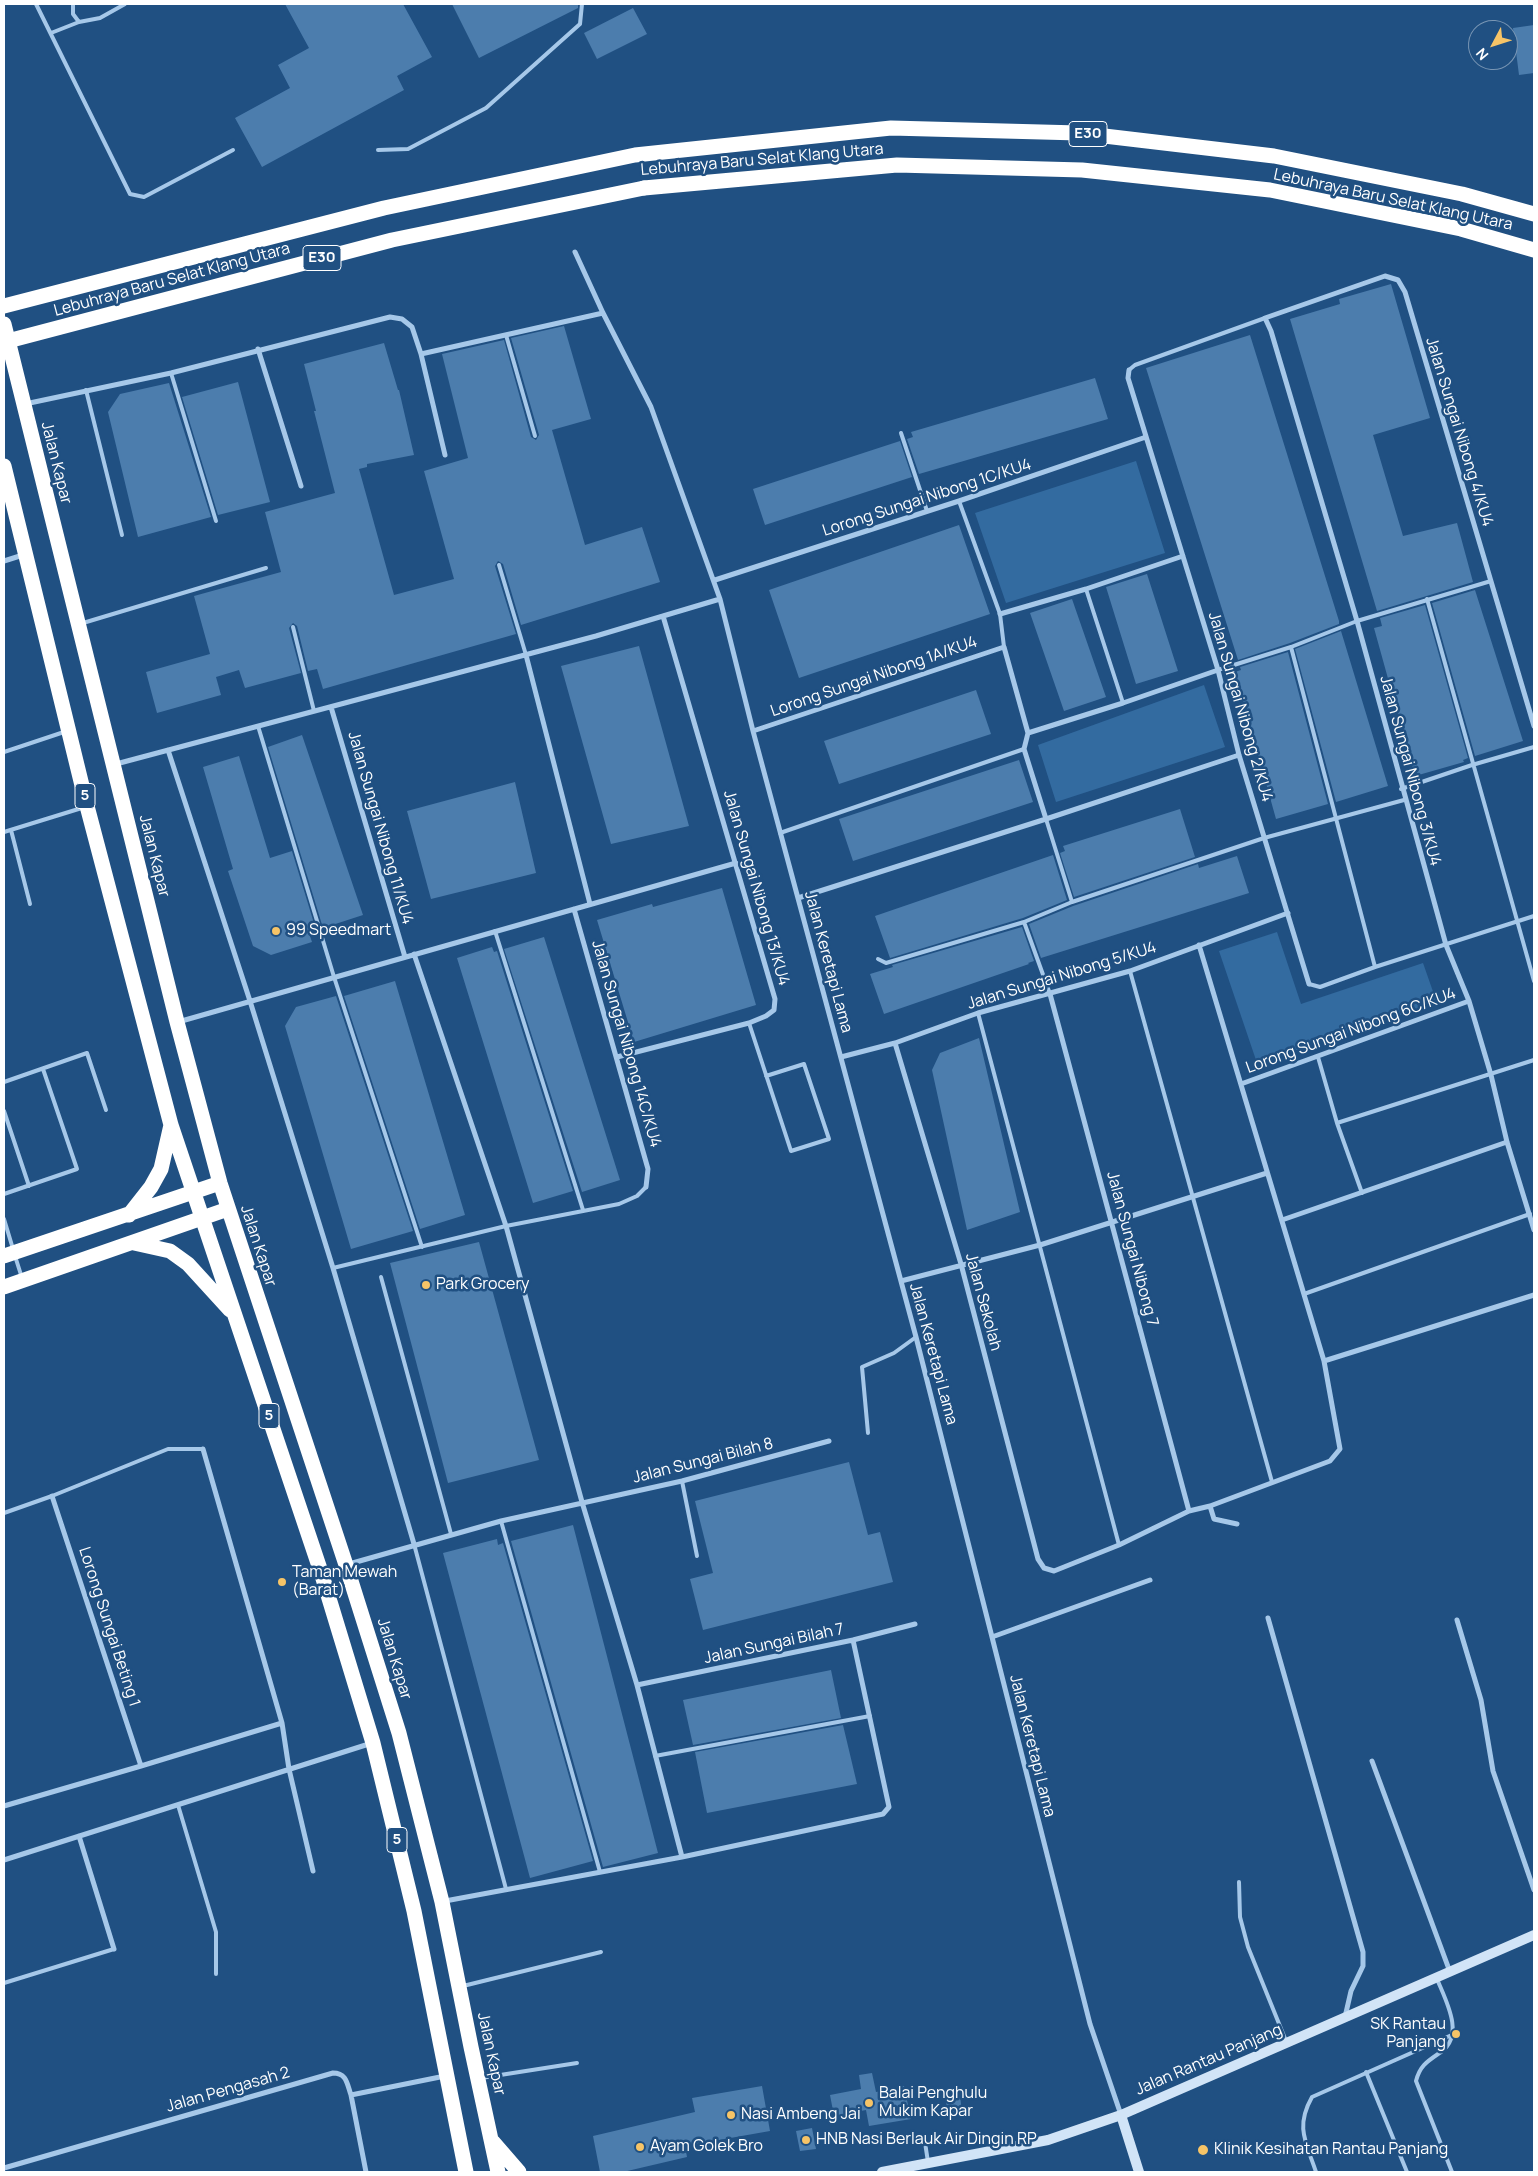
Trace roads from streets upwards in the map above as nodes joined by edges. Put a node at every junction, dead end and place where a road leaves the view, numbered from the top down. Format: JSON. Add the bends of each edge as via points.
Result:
{"nodes":[{"id":1,"x":1534,"y":214,"type":"edge"},
{"id":2,"x":1534,"y":250,"type":"edge"},
{"id":3,"x":575,"y":252,"type":"dead end"},
{"id":4,"x":4,"y":306,"type":"edge"},
{"id":5,"x":603,"y":313,"type":"junction"},
{"id":6,"x":1265,"y":318,"type":"joint"},
{"id":7,"x":4,"y":324,"type":"edge"},
{"id":8,"x":4,"y":342,"type":"edge"},
{"id":9,"x":258,"y":350,"type":"junction"},
{"id":10,"x":422,"y":354,"type":"junction"},
{"id":11,"x":1129,"y":370,"type":"road end"},
{"id":12,"x":24,"y":404,"type":"junction"},
{"id":13,"x":1146,"y":437,"type":"junction"},
{"id":14,"x":446,"y":455,"type":"dead end"},
{"id":15,"x":4,"y":466,"type":"edge"},
{"id":16,"x":300,"y":486,"type":"dead end"},
{"id":17,"x":26,"y":554,"type":"junction"},
{"id":18,"x":1183,"y":556,"type":"junction"},
{"id":19,"x":4,"y":561,"type":"edge"},
{"id":20,"x":715,"y":580,"type":"junction"},
{"id":21,"x":720,"y":599,"type":"junction"},
{"id":22,"x":1000,"y":614,"type":"road end"},
{"id":23,"x":663,"y":616,"type":"junction"},
{"id":24,"x":526,"y":655,"type":"junction"},
{"id":25,"x":1218,"y":670,"type":"junction"},
{"id":26,"x":331,"y":707,"type":"junction"},
{"id":27,"x":1534,"y":726,"type":"edge"},
{"id":28,"x":753,"y":731,"type":"junction"},
{"id":29,"x":1028,"y":732,"type":"junction"},
{"id":30,"x":168,"y":750,"type":"junction"},
{"id":31,"x":1239,"y":755,"type":"junction"},
{"id":32,"x":113,"y":765,"type":"junction"},
{"id":33,"x":1046,"y":819,"type":"junction"},
{"id":34,"x":736,"y":863,"type":"junction"},
{"id":35,"x":798,"y":898,"type":"junction"},
{"id":36,"x":590,"y":904,"type":"junction"},
{"id":37,"x":574,"y":909,"type":"junction"},
{"id":38,"x":1288,"y":913,"type":"junction"},
{"id":39,"x":1199,"y":945,"type":"junction"},
{"id":40,"x":414,"y":954,"type":"junction"},
{"id":41,"x":405,"y":957,"type":"junction"},
{"id":42,"x":1309,"y":984,"type":"road end"},
{"id":43,"x":1050,"y":994,"type":"junction"},
{"id":44,"x":250,"y":1001,"type":"junction"},
{"id":45,"x":1469,"y":1001,"type":"junction"},
{"id":46,"x":177,"y":1022,"type":"junction"},
{"id":47,"x":895,"y":1043,"type":"junction"},
{"id":48,"x":617,"y":1057,"type":"junction"},
{"id":49,"x":841,"y":1057,"type":"junction"},
{"id":50,"x":1241,"y":1084,"type":"junction"},
{"id":51,"x":171,"y":1125,"type":"junction"},
{"id":52,"x":1507,"y":1142,"type":"junction"},
{"id":53,"x":1267,"y":1173,"type":"junction"},
{"id":54,"x":220,"y":1183,"type":"junction"},
{"id":55,"x":646,"y":1187,"type":"road end"},
{"id":56,"x":193,"y":1191,"type":"junction"},
{"id":57,"x":228,"y":1209,"type":"junction"},
{"id":58,"x":129,"y":1214,"type":"junction"},
{"id":59,"x":204,"y":1219,"type":"junction"},
{"id":60,"x":1282,"y":1220,"type":"junction"},
{"id":61,"x":1112,"y":1223,"type":"junction"},
{"id":62,"x":1534,"y":1230,"type":"edge"},
{"id":63,"x":134,"y":1242,"type":"junction"},
{"id":64,"x":9,"y":1254,"type":"edge"},
{"id":65,"x":961,"y":1264,"type":"junction"},
{"id":66,"x":901,"y":1281,"type":"junction"},
{"id":67,"x":4,"y":1287,"type":"edge"},
{"id":68,"x":1534,"y":1295,"type":"edge"},
{"id":69,"x":236,"y":1317,"type":"junction"},
{"id":70,"x":1324,"y":1361,"type":"junction"},
{"id":71,"x":829,"y":1441,"type":"dead end"},
{"id":72,"x":203,"y":1449,"type":"road end"},
{"id":73,"x":52,"y":1496,"type":"road end"},
{"id":74,"x":582,"y":1502,"type":"junction"},
{"id":75,"x":1210,"y":1506,"type":"junction"},
{"id":76,"x":1189,"y":1511,"type":"junction"},
{"id":77,"x":1237,"y":1524,"type":"dead end"},
{"id":78,"x":414,"y":1544,"type":"junction"},
{"id":79,"x":346,"y":1565,"type":"junction"},
{"id":80,"x":1150,"y":1580,"type":"dead end"},
{"id":81,"x":1268,"y":1618,"type":"dead end"},
{"id":82,"x":1457,"y":1620,"type":"dead end"},
{"id":83,"x":915,"y":1624,"type":"dead end"},
{"id":84,"x":992,"y":1638,"type":"junction"},
{"id":85,"x":853,"y":1640,"type":"junction"},
{"id":86,"x":637,"y":1685,"type":"junction"},
{"id":87,"x":282,"y":1723,"type":"junction"},
{"id":88,"x":373,"y":1743,"type":"junction"},
{"id":89,"x":1372,"y":1762,"type":"dead end"},
{"id":90,"x":141,"y":1766,"type":"junction"},
{"id":91,"x":289,"y":1770,"type":"junction"},
{"id":92,"x":4,"y":1806,"type":"edge"},
{"id":93,"x":79,"y":1836,"type":"junction"},
{"id":94,"x":682,"y":1857,"type":"junction"},
{"id":95,"x":4,"y":1860,"type":"edge"},
{"id":96,"x":313,"y":1871,"type":"dead end"},
{"id":97,"x":1534,"y":1890,"type":"edge"},
{"id":98,"x":442,"y":1902,"type":"junction"},
{"id":99,"x":1534,"y":1934,"type":"edge"},
{"id":100,"x":114,"y":1949,"type":"road end"},
{"id":101,"x":1450,"y":1972,"type":"junction"},
{"id":102,"x":1345,"y":2018,"type":"junction"},
{"id":103,"x":448,"y":2075,"type":"junction"},
{"id":104,"x":351,"y":2095,"type":"junction"},
{"id":105,"x":1122,"y":2115,"type":"junction"},
{"id":106,"x":492,"y":2141,"type":"junction"},
{"id":107,"x":4,"y":2168,"type":"edge"},
{"id":108,"x":366,"y":2172,"type":"edge"},
{"id":109,"x":466,"y":2172,"type":"edge"},
{"id":110,"x":498,"y":2172,"type":"edge"},
{"id":111,"x":518,"y":2172,"type":"edge"},
{"id":112,"x":882,"y":2172,"type":"edge"},
{"id":113,"x":1139,"y":2172,"type":"edge"}],
"edges":[{"from":1,"to":4,"type":"highway","name":"Lebuhraya Baru Selat Klang Utara","number":"E30","via":[[1462,194],[1274,156],[1079,133],[890,128],[635,155],[384,208]]},
{"from":2,"to":8,"type":"highway","name":"Lebuhraya Baru Selat Klang Utara","number":"E30","bridge":true,"via":[[1461,229],[1270,190],[1082,170],[897,165],[644,188],[392,240]]},
{"from":3,"to":5,"type":"street","name":"Jalan Keretapi Lama"},
{"from":5,"to":10,"type":"street"},
{"from":5,"to":20,"type":"street","name":"Jalan Keretapi Lama","via":[[651,407]]},
{"from":6,"to":27,"type":"street","name":"Jalan Sungai Nibong 4/KU4","via":[[1385,276],[1398,280],[1405,292]]},
{"from":6,"to":45,"type":"street","name":"Jalan Sungai Nibong 3/KU4","via":[[1357,621],[1446,945]]},
{"from":7,"to":12,"type":"highway","name":"Jalan Kapar","number":"5"},
{"from":9,"to":10,"type":"street","via":[[390,317],[402,319],[412,327]]},
{"from":9,"to":12,"type":"street","via":[[171,373]]},
{"from":9,"to":16,"type":"street"},
{"from":10,"to":14,"type":"street"},
{"from":11,"to":13,"type":"street","name":"Jalan Sungai Nibong 2/KU4","via":[[1128,378]]},
{"from":12,"to":32,"type":"highway","name":"Jalan Kapar","number":"5"},
{"from":13,"to":18,"type":"street","name":"Jalan Sungai Nibong 2/KU4"},
{"from":13,"to":20,"type":"street","name":"Lorong Sungai Nibong 1C/KU4","via":[[959,502]]},
{"from":15,"to":17,"type":"highway","number":"5"},
{"from":17,"to":19,"type":"street"},
{"from":17,"to":51,"type":"highway","number":"5","via":[[87,806]]},
{"from":18,"to":22,"type":"street"},
{"from":18,"to":25,"type":"street","name":"Jalan Sungai Nibong 2/KU4"},
{"from":20,"to":21,"type":"street","name":"Jalan Keretapi Lama"},
{"from":21,"to":23,"type":"street"},
{"from":21,"to":28,"type":"street","name":"Jalan Keretapi Lama"},
{"from":23,"to":24,"type":"street"},
{"from":23,"to":34,"type":"street","name":"Jalan Sungai Nibong 13/KU4"},
{"from":24,"to":26,"type":"street"},
{"from":24,"to":36,"type":"street"},
{"from":25,"to":29,"type":"street"},
{"from":25,"to":31,"type":"street","name":"Jalan Sungai Nibong 2/KU4"},
{"from":26,"to":30,"type":"street"},
{"from":26,"to":41,"type":"street","name":"Jalan Sungai Nibong 11/KU4"},
{"from":28,"to":29,"type":"street","name":"Lorong Sungai Nibong 1A/KU4","via":[[1004,647]]},
{"from":28,"to":35,"type":"street","name":"Jalan Keretapi Lama"},
{"from":29,"to":33,"type":"street","via":[[1024,749]]},
{"from":30,"to":32,"type":"street"},
{"from":30,"to":44,"type":"street"},
{"from":31,"to":33,"type":"street"},
{"from":31,"to":38,"type":"street","name":"Jalan Sungai Nibong 2/KU4"},
{"from":32,"to":46,"type":"highway","name":"Jalan Kapar","number":"5"},
{"from":33,"to":35,"type":"street"},
{"from":34,"to":36,"type":"street"},
{"from":34,"to":48,"type":"street","name":"Jalan Sungai Nibong 13/KU4","via":[[775,999],[774,1010],[749,1023]]},
{"from":35,"to":49,"type":"street","name":"Jalan Keretapi Lama"},
{"from":36,"to":37,"type":"street"},
{"from":37,"to":40,"type":"street"},
{"from":37,"to":48,"type":"street","name":"Jalan Sungai Nibong 14C/KU4"},
{"from":38,"to":39,"type":"street","name":"Jalan Sungai Nibong 5/KU4"},
{"from":38,"to":42,"type":"street","name":"Jalan Sungai Nibong 2/KU4"},
{"from":39,"to":43,"type":"street","name":"Jalan Sungai Nibong 5/KU4","via":[[1130,971]]},
{"from":39,"to":50,"type":"street"},
{"from":40,"to":41,"type":"street"},
{"from":40,"to":74,"type":"street","via":[[506,1226]]},
{"from":41,"to":44,"type":"street"},
{"from":43,"to":47,"type":"street","name":"Jalan Sungai Nibong 5/KU4","via":[[978,1013]]},
{"from":43,"to":61,"type":"street","name":"Jalan Sungai Nibong 7"},
{"from":44,"to":46,"type":"street"},
{"from":44,"to":78,"type":"street"},
{"from":45,"to":50,"type":"street","name":"Lorong Sungai Nibong 6C/KU4"},
{"from":45,"to":52,"type":"street","name":"Jalan Sungai Nibong 3/KU4"},
{"from":46,"to":54,"type":"highway","name":"Jalan Kapar","number":"5"},
{"from":47,"to":49,"type":"street","name":"Jalan Sungai Nibong 5/KU4"},
{"from":47,"to":65,"type":"street","name":"Jalan Sekolah"},
{"from":48,"to":55,"type":"street","name":"Jalan Sungai Nibong 14C/KU4","via":[[648,1170]]},
{"from":49,"to":66,"type":"street","name":"Jalan Keretapi Lama"},
{"from":50,"to":53,"type":"street"},
{"from":51,"to":56,"type":"highway","number":"5"},
{"from":51,"to":58,"type":"highway","via":[[161,1169]]},
{"from":52,"to":60,"type":"street"},
{"from":52,"to":62,"type":"street","name":"Jalan Sungai Nibong 3/KU4"},
{"from":53,"to":60,"type":"street"},
{"from":53,"to":61,"type":"street"},
{"from":54,"to":56,"type":"highway"},
{"from":54,"to":57,"type":"highway","name":"Jalan Kapar","number":"5"},
{"from":56,"to":58,"type":"highway"},
{"from":56,"to":59,"type":"highway","number":"5"},
{"from":57,"to":59,"type":"highway"},
{"from":57,"to":79,"type":"highway","name":"Jalan Kapar","number":"5"},
{"from":58,"to":64,"type":"highway"},
{"from":59,"to":63,"type":"highway"},
{"from":59,"to":69,"type":"highway","number":"5"},
{"from":60,"to":70,"type":"street"},
{"from":61,"to":65,"type":"street"},
{"from":61,"to":76,"type":"street","name":"Jalan Sungai Nibong 7"},
{"from":63,"to":67,"type":"highway"},
{"from":63,"to":69,"type":"highway","via":[[170,1251],[188,1264]]},
{"from":65,"to":66,"type":"street"},
{"from":65,"to":76,"type":"street","name":"Jalan Sekolah","via":[[1038,1559],[1044,1568],[1054,1571],[1119,1545]]},
{"from":66,"to":84,"type":"street","name":"Jalan Keretapi Lama"},
{"from":68,"to":70,"type":"street"},
{"from":69,"to":88,"type":"highway","number":"5","via":[[321,1572]]},
{"from":70,"to":75,"type":"street","via":[[1340,1450],[1330,1461]]},
{"from":71,"to":74,"type":"street","name":"Jalan Sungai Bilah 8","via":[[682,1481]]},
{"from":72,"to":87,"type":"street"},
{"from":73,"to":90,"type":"street","name":"Lorong Sungai Beting 1"},
{"from":74,"to":78,"type":"street","name":"Jalan Sungai Bilah 8"},
{"from":74,"to":86,"type":"street"},
{"from":75,"to":76,"type":"street"},
{"from":75,"to":77,"type":"street","via":[[1214,1519]]},
{"from":78,"to":79,"type":"street","name":"Jalan Sungai Bilah 8"},
{"from":79,"to":98,"type":"highway","name":"Jalan Kapar","number":"5","via":[[399,1733]]},
{"from":80,"to":84,"type":"street"},
{"from":81,"to":102,"type":"street","via":[[1363,1952],[1363,1966],[1351,1990]]},
{"from":82,"to":97,"type":"street","via":[[1481,1700],[1493,1771]]},
{"from":83,"to":85,"type":"street","name":"Jalan Sungai Bilah 7"},
{"from":84,"to":105,"type":"street","name":"Jalan Keretapi Lama","via":[[1090,2024]]},
{"from":85,"to":86,"type":"street","name":"Jalan Sungai Bilah 7"},
{"from":85,"to":94,"type":"street","via":[[889,1807],[883,1814]]},
{"from":86,"to":94,"type":"street"},
{"from":87,"to":90,"type":"street"},
{"from":87,"to":91,"type":"street"},
{"from":88,"to":91,"type":"street"},
{"from":88,"to":103,"type":"highway","number":"5","via":[[414,1911]]},
{"from":89,"to":101,"type":"street"},
{"from":90,"to":92,"type":"street"},
{"from":91,"to":93,"type":"street"},
{"from":91,"to":96,"type":"street"},
{"from":93,"to":95,"type":"street"},
{"from":93,"to":100,"type":"street"},
{"from":94,"to":98,"type":"street"},
{"from":98,"to":106,"type":"highway","name":"Jalan Kapar","number":"5"},
{"from":99,"to":101,"type":"street","name":"Jalan Rantau Panjang"},
{"from":101,"to":102,"type":"street","name":"Jalan Rantau Panjang"},
{"from":102,"to":105,"type":"street","name":"Jalan Rantau Panjang"},
{"from":103,"to":104,"type":"street"},
{"from":103,"to":109,"type":"highway","number":"5"},
{"from":104,"to":107,"type":"street","name":"Jalan Pengasah 2","via":[[345,2076],[333,2073]]},
{"from":104,"to":108,"type":"street"},
{"from":105,"to":112,"type":"street","name":"Jalan Rantau Panjang","via":[[1048,2140]]},
{"from":105,"to":113,"type":"street"},
{"from":106,"to":110,"type":"highway","name":"Jalan Kapar","number":"5"},
{"from":106,"to":111,"type":"highway"}]}
